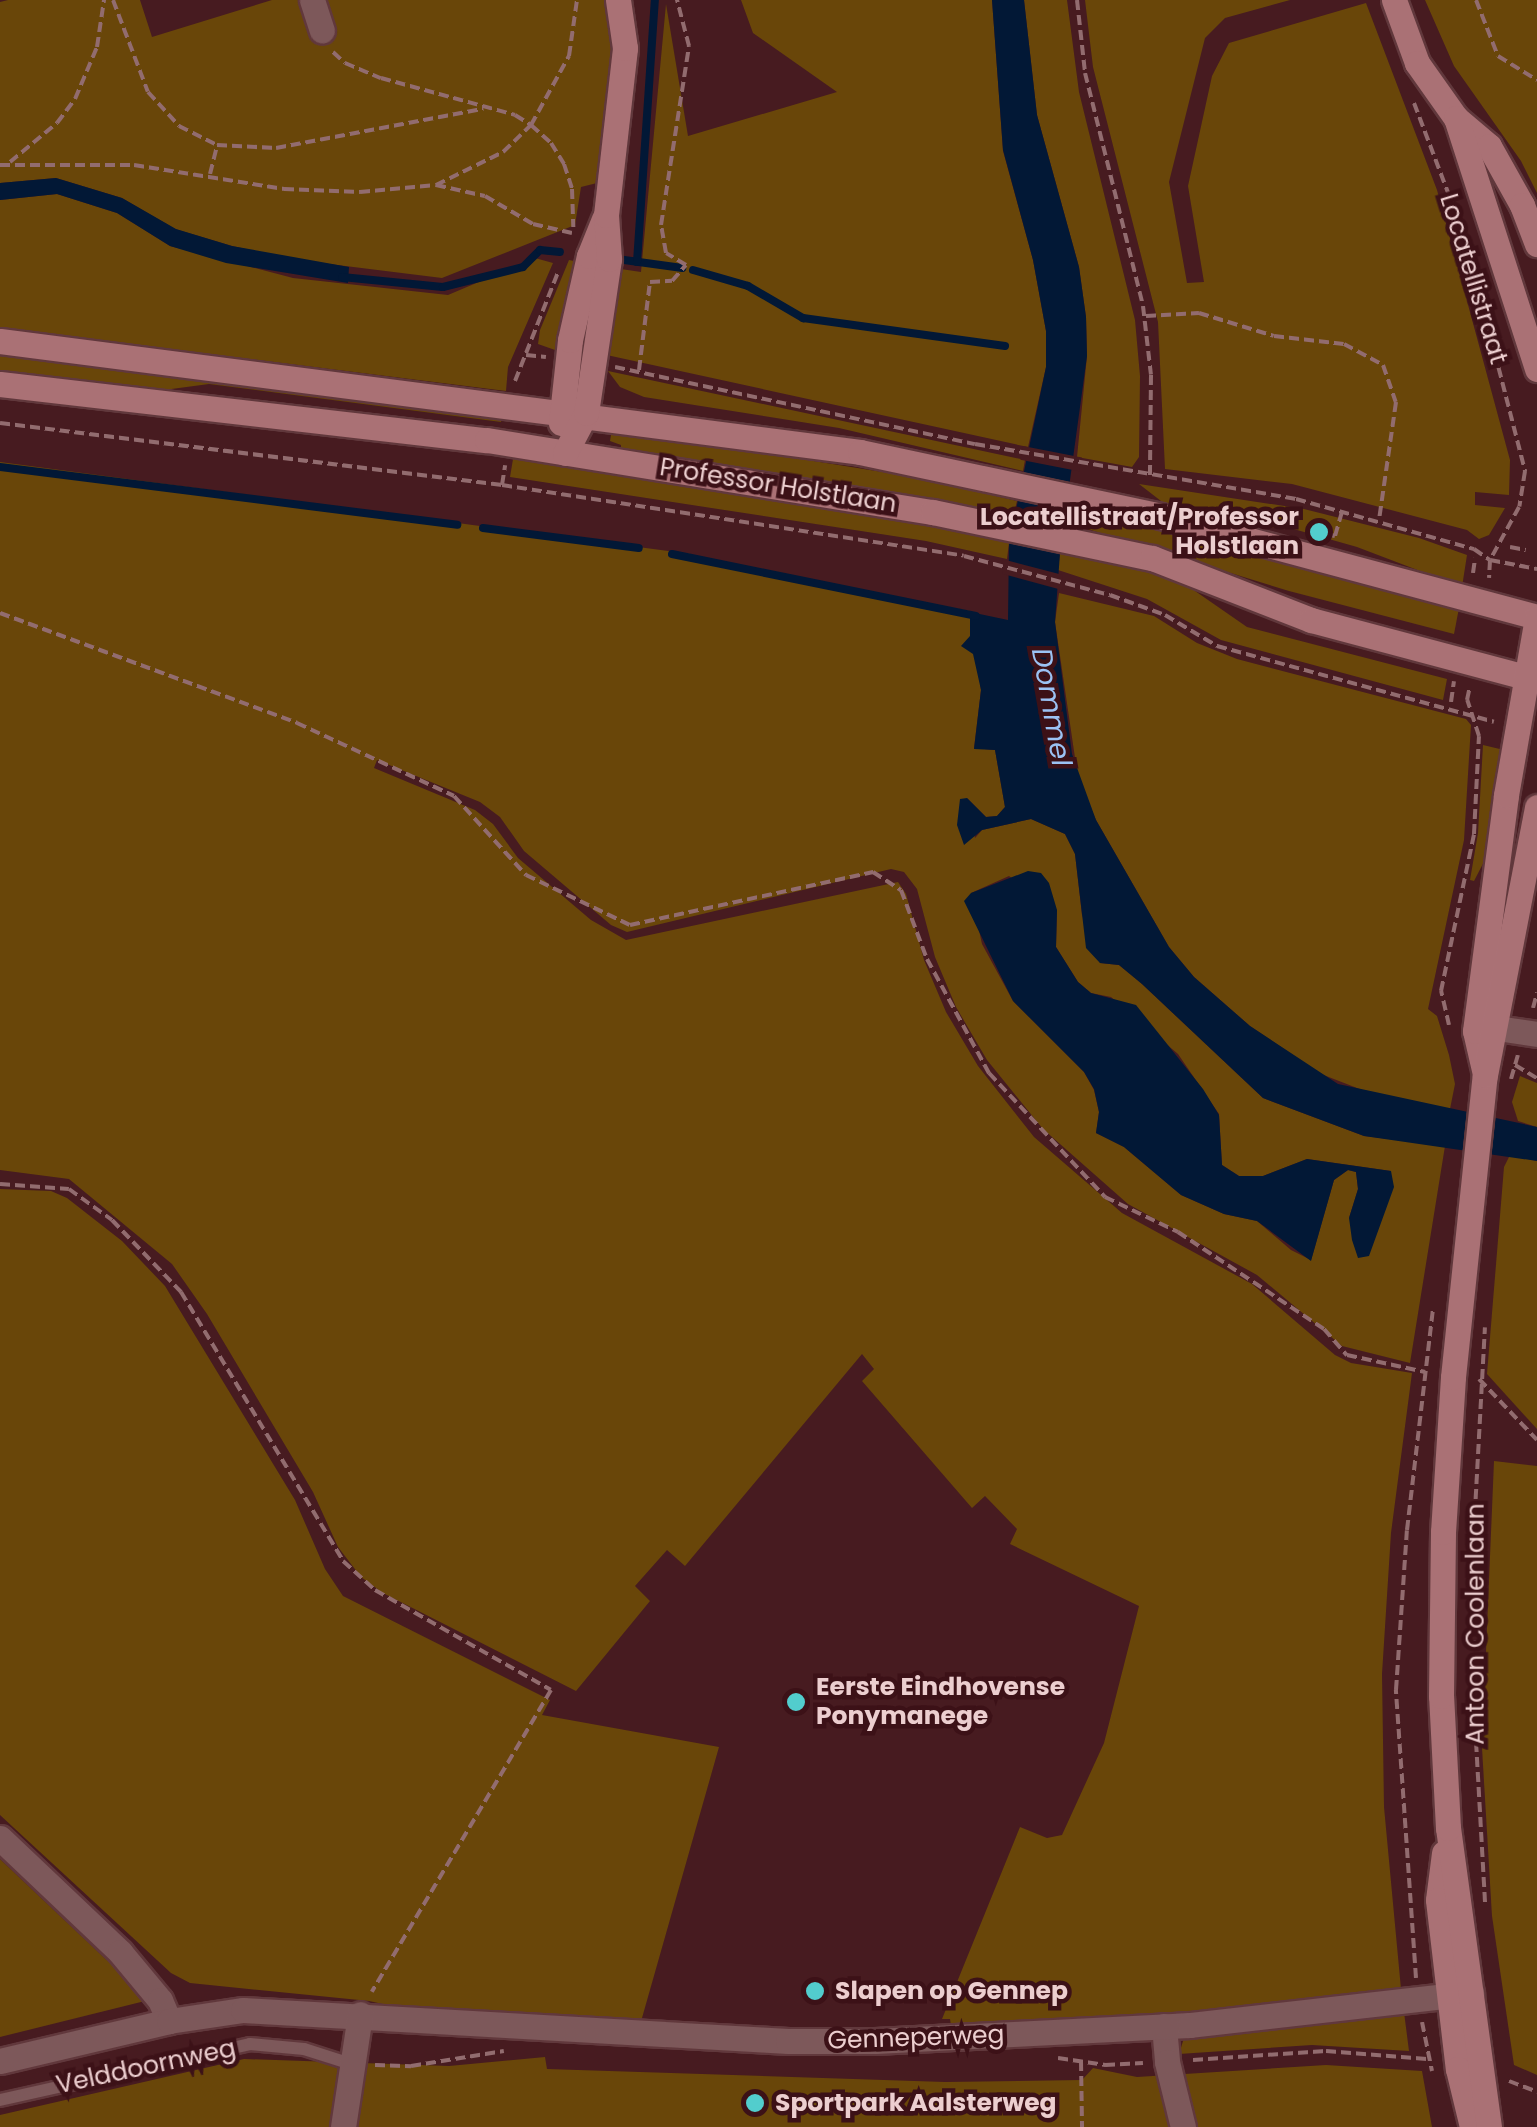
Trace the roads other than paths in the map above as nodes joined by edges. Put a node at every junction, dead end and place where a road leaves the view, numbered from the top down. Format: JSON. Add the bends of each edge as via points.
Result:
{"nodes":[{"id":1,"x":312,"y":0,"type":"edge"},
{"id":2,"x":618,"y":0,"type":"edge"},
{"id":3,"x":1394,"y":0,"type":"edge"},
{"id":4,"x":322,"y":30,"type":"road end"},
{"id":5,"x":1456,"y":118,"type":"junction"},
{"id":6,"x":1537,"y":244,"type":"edge"},
{"id":7,"x":0,"y":341,"type":"edge"},
{"id":8,"x":579,"y":362,"type":"junction"},
{"id":9,"x":1536,"y":364,"type":"edge"},
{"id":10,"x":0,"y":384,"type":"edge"},
{"id":11,"x":559,"y":410,"type":"junction"},
{"id":12,"x":586,"y":413,"type":"junction"},
{"id":13,"x":565,"y":452,"type":"junction"},
{"id":14,"x":1537,"y":618,"type":"edge"},
{"id":15,"x":1531,"y":678,"type":"edge"},
{"id":16,"x":1537,"y":807,"type":"edge"},
{"id":17,"x":1497,"y":1028,"type":"junction"},
{"id":18,"x":1537,"y":1034,"type":"edge"},
{"id":19,"x":1485,"y":1075,"type":"junction"},
{"id":20,"x":0,"y":1838,"type":"edge"},
{"id":21,"x":1460,"y":1994,"type":"junction"},
{"id":22,"x":360,"y":2014,"type":"junction"},
{"id":23,"x":169,"y":2021,"type":"junction"},
{"id":24,"x":1164,"y":2026,"type":"junction"},
{"id":25,"x":0,"y":2061,"type":"edge"},
{"id":26,"x":350,"y":2064,"type":"junction"},
{"id":27,"x":0,"y":2100,"type":"edge"},
{"id":28,"x":342,"y":2127,"type":"edge"},
{"id":29,"x":1183,"y":2127,"type":"edge"},
{"id":30,"x":1472,"y":2127,"type":"edge"},
{"id":31,"x":1489,"y":2127,"type":"edge"}],
"edges":[{"from":1,"to":4,"type":"street"},
{"from":2,"to":8,"type":"main road","via":[[625,48],[606,215],[589,256]]},
{"from":3,"to":5,"type":"main road","name":"Locatellistraat","via":[[1418,63]]},
{"from":5,"to":6,"type":"main road","name":"Locatellistraat","via":[[1498,160]]},
{"from":5,"to":9,"type":"main road","name":"Locatellistraat"},
{"from":7,"to":11,"type":"main road","name":"Professor Holstlaan"},
{"from":8,"to":11,"type":"main road"},
{"from":8,"to":12,"type":"main road"},
{"from":10,"to":13,"type":"main road","name":"Professor Holstlaan"},
{"from":11,"to":12,"type":"main road","name":"Professor Holstlaan"},
{"from":11,"to":13,"type":"main road"},
{"from":12,"to":13,"type":"main road"},
{"from":12,"to":14,"type":"main road","name":"Professor Holstlaan","via":[[860,452],[1160,516]]},
{"from":13,"to":15,"type":"main road","name":"Professor Holstlaan","via":[[933,512],[1152,558],[1311,620]]},
{"from":14,"to":15,"type":"main road","name":"Antoon Coolenlaan"},
{"from":15,"to":19,"type":"main road","name":"Antoon Coolenlaan","via":[[1506,794],[1475,1031]]},
{"from":16,"to":17,"type":"main road","name":"Antoon Coolenlaan"},
{"from":17,"to":18,"type":"street"},
{"from":17,"to":19,"type":"main road","name":"Antoon Coolenlaan"},
{"from":19,"to":21,"type":"main road","name":"Antoon Coolenlaan","via":[[1442,1532],[1441,1696]]},
{"from":20,"to":23,"type":"street","via":[[120,1952]]},
{"from":21,"to":24,"type":"street","name":"Genneperweg"},
{"from":21,"to":30,"type":"main road","name":"Antoon Coolenlaan","via":[[1458,2068]]},
{"from":21,"to":31,"type":"main road","name":"Antoon Coolenlaan"},
{"from":22,"to":23,"type":"street","name":"Genneperweg","via":[[243,2010]]},
{"from":22,"to":24,"type":"street","name":"Genneperweg","via":[[788,2041]]},
{"from":22,"to":26,"type":"street"},
{"from":23,"to":25,"type":"street","name":"Velddoornweg"},
{"from":24,"to":29,"type":"street"},
{"from":26,"to":27,"type":"lane","name":"Velddoornweg","via":[[304,2048],[250,2044]]},
{"from":26,"to":28,"type":"street"}]}
